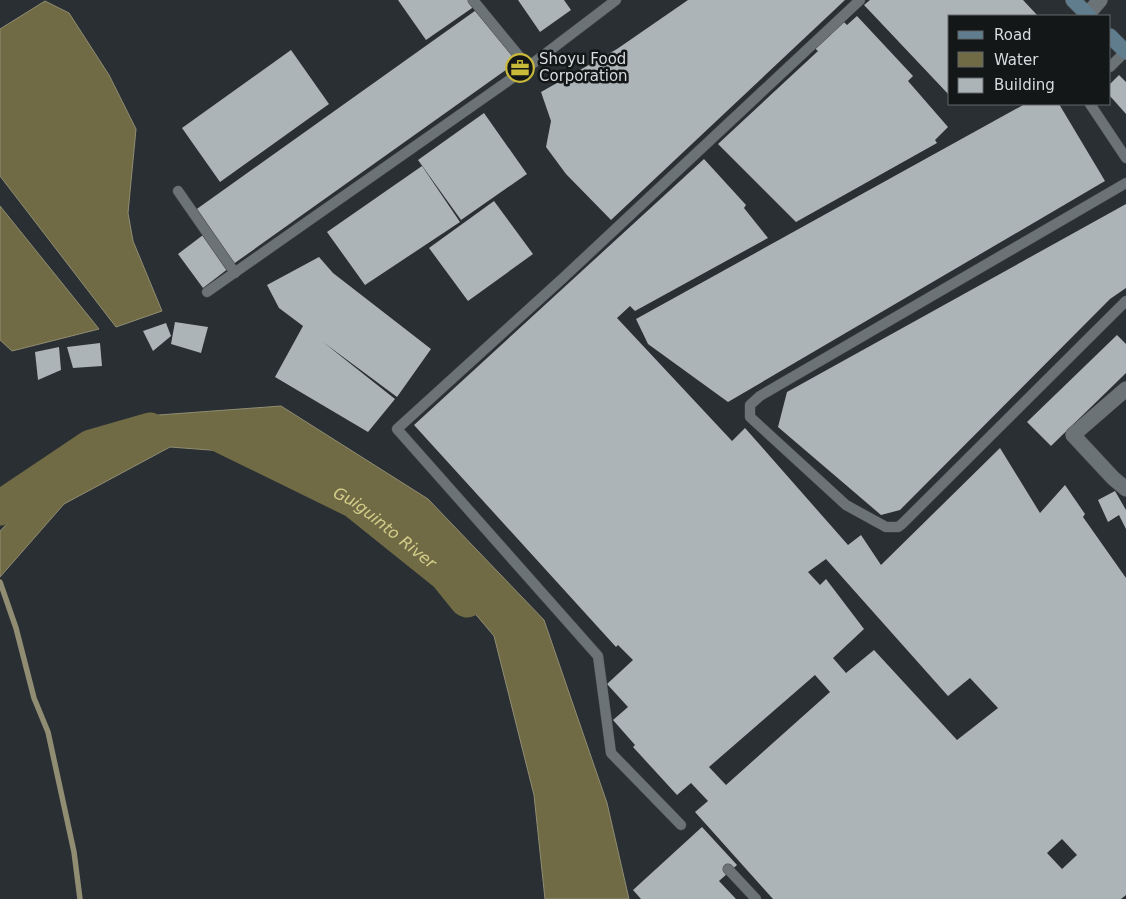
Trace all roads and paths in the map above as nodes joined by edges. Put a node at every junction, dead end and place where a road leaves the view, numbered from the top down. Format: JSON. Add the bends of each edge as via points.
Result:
{"nodes":[{"id":1,"x":473,"y":0,"type":"edge"},
{"id":2,"x":616,"y":0,"type":"edge"},
{"id":3,"x":860,"y":0,"type":"edge"},
{"id":4,"x":1073,"y":0,"type":"edge"},
{"id":5,"x":1100,"y":0,"type":"edge"},
{"id":6,"x":1088,"y":15,"type":"edge"},
{"id":7,"x":1111,"y":37,"type":"edge"},
{"id":8,"x":1126,"y":51,"type":"edge"},
{"id":9,"x":1111,"y":66,"type":"edge"},
{"id":10,"x":528,"y":68,"type":"junction"},
{"id":11,"x":1091,"y":105,"type":"edge"},
{"id":12,"x":1126,"y":158,"type":"edge"},
{"id":13,"x":1126,"y":182,"type":"edge"},
{"id":14,"x":178,"y":191,"type":"dead end"},
{"id":15,"x":235,"y":273,"type":"junction"},
{"id":16,"x":207,"y":292,"type":"dead end"},
{"id":17,"x":1126,"y":301,"type":"edge"},
{"id":18,"x":1126,"y":390,"type":"edge"},
{"id":19,"x":1126,"y":489,"type":"edge"},
{"id":20,"x":681,"y":825,"type":"dead end"},
{"id":21,"x":728,"y":869,"type":"dead end"},
{"id":22,"x":756,"y":899,"type":"edge"}],
"edges":[{"from":1,"to":10,"type":"lane"},
{"from":2,"to":10,"type":"lane"},
{"from":3,"to":20,"type":"lane","via":[[397,429],[598,656],[611,753]]},
{"from":4,"to":6,"type":"main road"},
{"from":5,"to":6,"type":"street"},
{"from":7,"to":8,"type":"main road"},
{"from":8,"to":9,"type":"lane"},
{"from":10,"to":15,"type":"lane"},
{"from":11,"to":12,"type":"lane"},
{"from":13,"to":17,"type":"lane","via":[[760,396],[750,405],[750,417],[846,506],[886,527],[898,527]]},
{"from":14,"to":15,"type":"lane"},
{"from":15,"to":16,"type":"lane"},
{"from":18,"to":19,"type":"street","via":[[1073,434]]},
{"from":21,"to":22,"type":"lane"}]}
